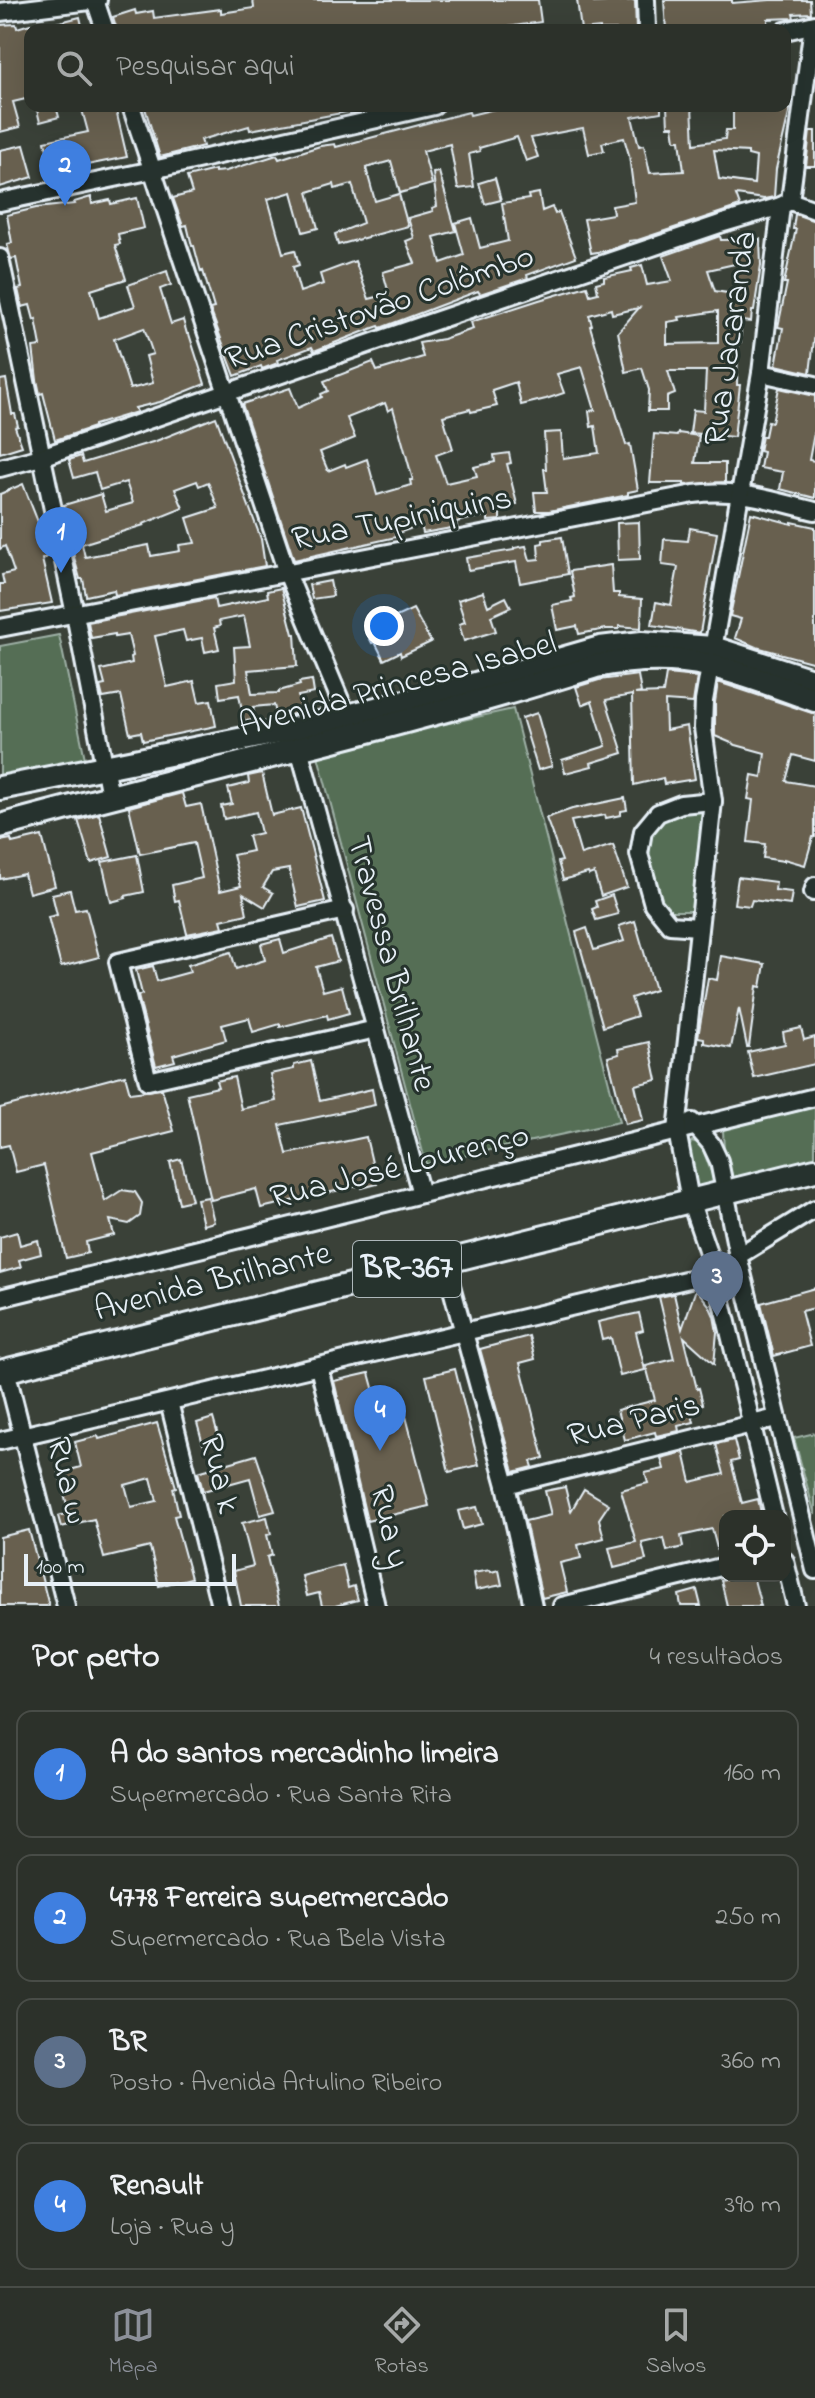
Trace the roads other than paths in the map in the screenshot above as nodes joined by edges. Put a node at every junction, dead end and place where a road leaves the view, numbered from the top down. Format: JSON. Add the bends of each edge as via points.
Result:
{"nodes":[{"id":1,"x":96,"y":0,"type":"edge"},
{"id":2,"x":646,"y":0,"type":"edge"},
{"id":3,"x":0,"y":12,"type":"edge"},
{"id":4,"x":103,"y":24,"type":"edge"},
{"id":5,"x":647,"y":24,"type":"edge"},
{"id":6,"x":814,"y":25,"type":"edge"},
{"id":7,"x":791,"y":30,"type":"edge"},
{"id":8,"x":133,"y":112,"type":"edge"},
{"id":9,"x":408,"y":112,"type":"edge"},
{"id":10,"x":153,"y":170,"type":"junction"},
{"id":11,"x":0,"y":202,"type":"edge"},
{"id":12,"x":785,"y":204,"type":"junction"},
{"id":13,"x":815,"y":210,"type":"edge"},
{"id":14,"x":0,"y":258,"type":"edge"},
{"id":15,"x":761,"y":373,"type":"junction"},
{"id":16,"x":815,"y":385,"type":"edge"},
{"id":17,"x":227,"y":393,"type":"junction"},
{"id":18,"x":41,"y":457,"type":"junction"},
{"id":19,"x":0,"y":468,"type":"edge"},
{"id":20,"x":741,"y":493,"type":"junction"},
{"id":21,"x":815,"y":511,"type":"edge"},
{"id":22,"x":287,"y":573,"type":"junction"},
{"id":23,"x":75,"y":614,"type":"junction"},
{"id":24,"x":0,"y":628,"type":"edge"},
{"id":25,"x":710,"y":656,"type":"junction"},
{"id":26,"x":815,"y":681,"type":"edge"},
{"id":27,"x":815,"y":700,"type":"edge"},
{"id":28,"x":351,"y":726,"type":"junction"},
{"id":29,"x":297,"y":740,"type":"junction"},
{"id":30,"x":215,"y":746,"type":"junction"},
{"id":31,"x":104,"y":768,"type":"junction"},
{"id":32,"x":221,"y":769,"type":"junction"},
{"id":33,"x":0,"y":788,"type":"edge"},
{"id":34,"x":110,"y":796,"type":"junction"},
{"id":35,"x":713,"y":801,"type":"junction"},
{"id":36,"x":0,"y":826,"type":"edge"},
{"id":37,"x":345,"y":910,"type":"junction"},
{"id":38,"x":699,"y":927,"type":"junction"},
{"id":39,"x":376,"y":1029,"type":"junction"},
{"id":40,"x":815,"y":1097,"type":"edge"},
{"id":41,"x":678,"y":1111,"type":"junction"},
{"id":42,"x":696,"y":1126,"type":"junction"},
{"id":43,"x":677,"y":1131,"type":"junction"},
{"id":44,"x":815,"y":1170,"type":"edge"},
{"id":45,"x":726,"y":1191,"type":"junction"},
{"id":46,"x":421,"y":1194,"type":"junction"},
{"id":47,"x":690,"y":1200,"type":"junction"},
{"id":48,"x":815,"y":1209,"type":"edge"},
{"id":49,"x":738,"y":1256,"type":"junction"},
{"id":50,"x":444,"y":1260,"type":"junction"},
{"id":51,"x":715,"y":1273,"type":"junction"},
{"id":52,"x":0,"y":1298,"type":"edge"},
{"id":53,"x":464,"y":1334,"type":"junction"},
{"id":54,"x":319,"y":1367,"type":"junction"},
{"id":55,"x":3,"y":1371,"type":"edge"},
{"id":56,"x":169,"y":1402,"type":"junction"},
{"id":57,"x":776,"y":1418,"type":"junction"},
{"id":58,"x":751,"y":1423,"type":"junction"},
{"id":59,"x":24,"y":1436,"type":"junction"},
{"id":60,"x":0,"y":1441,"type":"edge"},
{"id":61,"x":506,"y":1485,"type":"junction"},
{"id":62,"x":773,"y":1510,"type":"edge"},
{"id":63,"x":719,"y":1567,"type":"edge"},
{"id":64,"x":815,"y":1570,"type":"edge"},
{"id":65,"x":790,"y":1582,"type":"edge"},
{"id":66,"x":66,"y":1606,"type":"edge"},
{"id":67,"x":220,"y":1606,"type":"edge"},
{"id":68,"x":376,"y":1606,"type":"edge"},
{"id":69,"x":533,"y":1606,"type":"edge"},
{"id":70,"x":562,"y":1606,"type":"edge"},
{"id":71,"x":796,"y":1606,"type":"edge"}],
"edges":[{"from":1,"to":3,"type":"street"},
{"from":1,"to":4,"type":"street"},
{"from":2,"to":5,"type":"street"},
{"from":6,"to":7,"type":"street"},
{"from":6,"to":12,"type":"street","name":"Rua Jacarandá"},
{"from":8,"to":10,"type":"street"},
{"from":9,"to":10,"type":"street"},
{"from":10,"to":11,"type":"street"},
{"from":10,"to":17,"type":"street"},
{"from":12,"to":13,"type":"street"},
{"from":12,"to":15,"type":"street","name":"Rua Jacarandá"},
{"from":12,"to":17,"type":"street","name":"Rua Cristovão Colômbo"},
{"from":14,"to":18,"type":"street"},
{"from":15,"to":16,"type":"street"},
{"from":15,"to":20,"type":"street","name":"Rua Jacarandá"},
{"from":17,"to":18,"type":"street","name":"Rua Cristovão Colômbo"},
{"from":17,"to":22,"type":"street"},
{"from":18,"to":19,"type":"street","name":"Rua Cristovão Colômbo"},
{"from":18,"to":23,"type":"street"},
{"from":20,"to":21,"type":"street","name":"Rua Tupiniquins"},
{"from":20,"to":22,"type":"street","name":"Rua Tupiniquins","via":[[649,502]]},
{"from":20,"to":25,"type":"street","name":"Rua Jacarandá"},
{"from":22,"to":23,"type":"street","name":"Rua Tupiniquins"},
{"from":22,"to":28,"type":"street"},
{"from":23,"to":24,"type":"street","name":"Rua Tupiniquins"},
{"from":23,"to":31,"type":"street"},
{"from":25,"to":26,"type":"main road","name":"Avenida Princesa Isabel"},
{"from":25,"to":27,"type":"main road","name":"Avenida Princesa Isabel"},
{"from":25,"to":28,"type":"main road","name":"Avenida Princesa Isabel","via":[[596,666]]},
{"from":25,"to":35,"type":"street","name":"Rua Jacarandá","via":[[703,728]]},
{"from":28,"to":29,"type":"main road","name":"Avenida Princesa Isabel"},
{"from":29,"to":30,"type":"main road","name":"Avenida Princesa Isabel"},
{"from":29,"to":32,"type":"main road","name":"Avenida Princesa Isabel"},
{"from":29,"to":37,"type":"street","name":"Travessa Brilhante"},
{"from":30,"to":31,"type":"main road","name":"Avenida Princesa Isabel"},
{"from":30,"to":32,"type":"main road"},
{"from":31,"to":33,"type":"main road","name":"Avenida Princesa Isabel"},
{"from":31,"to":34,"type":"street"},
{"from":32,"to":34,"type":"main road","name":"Avenida Princesa Isabel"},
{"from":34,"to":36,"type":"main road","name":"Avenida Princesa Isabel"},
{"from":35,"to":38,"type":"street","name":"Rua Jacarandá"},
{"from":35,"to":38,"type":"street","via":[[681,804],[651,818],[639,854],[653,904],[670,925]]},
{"from":37,"to":39,"type":"street","name":"Travessa Brilhante"},
{"from":37,"to":39,"type":"street","via":[[118,962],[148,1081]]},
{"from":38,"to":41,"type":"street","name":"Rua Jacarandá"},
{"from":39,"to":46,"type":"street","name":"Travessa Brilhante"},
{"from":40,"to":42,"type":"street","name":"Rua José Lourenço"},
{"from":41,"to":42,"type":"street"},
{"from":41,"to":43,"type":"street","name":"Rua Jacarandá"},
{"from":42,"to":43,"type":"street","name":"Rua José Lourenço"},
{"from":42,"to":45,"type":"street","via":[[715,1152]]},
{"from":43,"to":46,"type":"street","name":"Rua José Lourenço"},
{"from":43,"to":47,"type":"street","name":"Rua Jacarandá"},
{"from":44,"to":45,"type":"main road","name":"Avenida Brilhante","number":"BR-367"},
{"from":45,"to":47,"type":"main road","name":"Avenida Brilhante","number":"BR-367"},
{"from":45,"to":49,"type":"street"},
{"from":46,"to":52,"type":"street","name":"Rua José Lourenço"},
{"from":47,"to":50,"type":"main road","name":"Avenida Brilhante","number":"BR-367"},
{"from":47,"to":51,"type":"street","name":"Rua Jacarandá"},
{"from":48,"to":49,"type":"street"},
{"from":49,"to":51,"type":"street"},
{"from":49,"to":57,"type":"street"},
{"from":50,"to":53,"type":"street"},
{"from":50,"to":55,"type":"main road","name":"Avenida Brilhante","number":"BR-367"},
{"from":51,"to":53,"type":"street"},
{"from":51,"to":58,"type":"street","name":"Rua Jacarandá"},
{"from":53,"to":54,"type":"street"},
{"from":53,"to":61,"type":"street"},
{"from":54,"to":56,"type":"street"},
{"from":54,"to":68,"type":"street","name":"Rua y"},
{"from":55,"to":59,"type":"street","name":"Rua w"},
{"from":56,"to":59,"type":"street"},
{"from":56,"to":67,"type":"street","name":"Rua k"},
{"from":57,"to":58,"type":"street","name":"Rua Paris"},
{"from":57,"to":64,"type":"street"},
{"from":58,"to":61,"type":"street","name":"Rua Paris"},
{"from":58,"to":62,"type":"street","name":"Rua Jacarandá"},
{"from":59,"to":60,"type":"street"},
{"from":59,"to":66,"type":"street","name":"Rua w"},
{"from":61,"to":69,"type":"street"},
{"from":63,"to":70,"type":"street"},
{"from":65,"to":71,"type":"street"}]}
